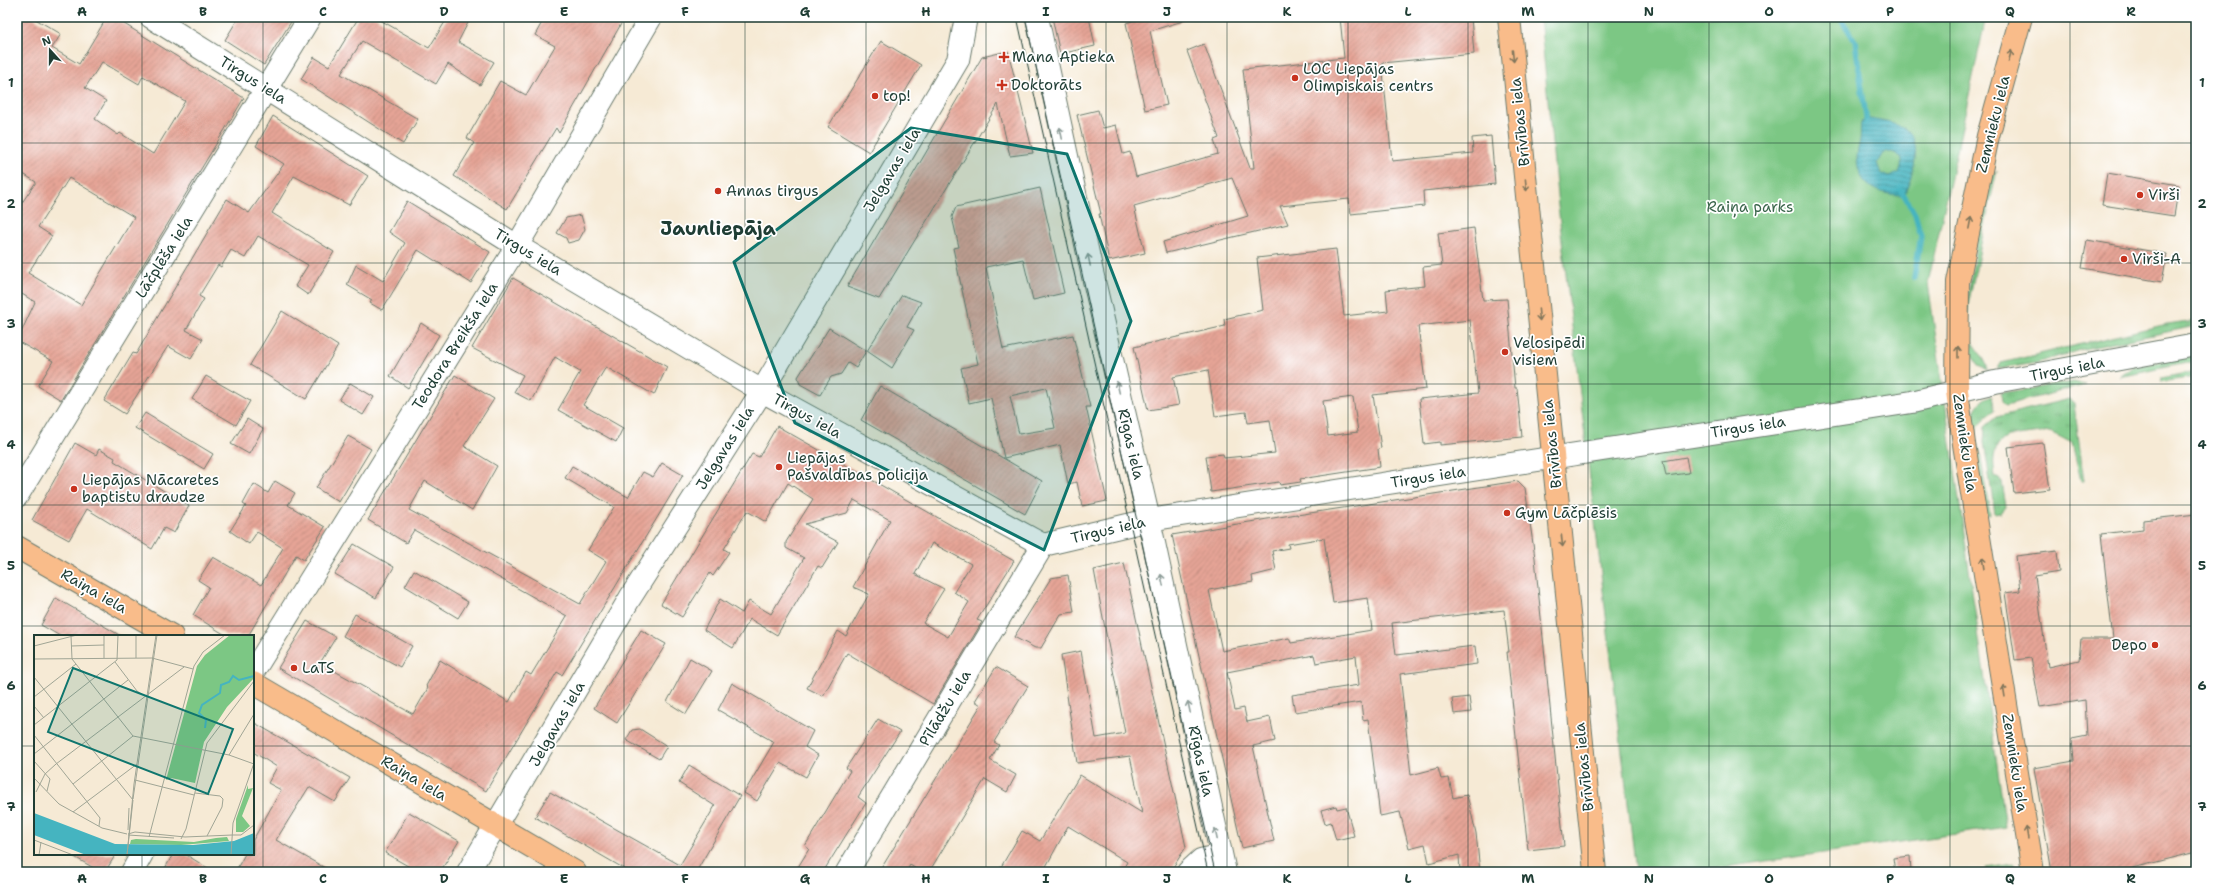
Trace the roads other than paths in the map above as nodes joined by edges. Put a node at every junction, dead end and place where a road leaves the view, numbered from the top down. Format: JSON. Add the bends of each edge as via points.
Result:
{"nodes":[{"id":1,"x":151,"y":17,"type":"edge"},
{"id":2,"x":310,"y":17,"type":"edge"},
{"id":3,"x":651,"y":17,"type":"edge"},
{"id":4,"x":966,"y":17,"type":"edge"},
{"id":5,"x":1037,"y":17,"type":"edge"},
{"id":6,"x":1509,"y":17,"type":"edge"},
{"id":7,"x":2021,"y":17,"type":"edge"},
{"id":8,"x":267,"y":89,"type":"junction"},
{"id":9,"x":517,"y":246,"type":"junction"},
{"id":10,"x":2196,"y":345,"type":"edge"},
{"id":11,"x":762,"y":390,"type":"junction"},
{"id":12,"x":1957,"y":391,"type":"junction"},
{"id":13,"x":1553,"y":457,"type":"junction"},
{"id":14,"x":17,"y":496,"type":"edge"},
{"id":15,"x":1149,"y":520,"type":"junction"},
{"id":16,"x":1043,"y":545,"type":"junction"},
{"id":17,"x":17,"y":547,"type":"edge"},
{"id":18,"x":170,"y":635,"type":"edge"},
{"id":19,"x":254,"y":670,"type":"edge"},
{"id":20,"x":254,"y":684,"type":"edge"},
{"id":21,"x":497,"y":827,"type":"junction"},
{"id":22,"x":141,"y":855,"type":"edge"},
{"id":23,"x":1223,"y":864,"type":"edge"},
{"id":24,"x":132,"y":872,"type":"edge"},
{"id":25,"x":468,"y":872,"type":"edge"},
{"id":26,"x":575,"y":872,"type":"edge"},
{"id":27,"x":847,"y":872,"type":"edge"},
{"id":28,"x":1188,"y":872,"type":"edge"},
{"id":29,"x":1595,"y":872,"type":"edge"},
{"id":30,"x":2033,"y":872,"type":"edge"}],
"edges":[{"from":1,"to":8,"type":"street","name":"Tirgus iela"},
{"from":2,"to":8,"type":"street","name":"Lāčplēša iela"},
{"from":3,"to":9,"type":"street","name":"Teodora Breikša iela"},
{"from":4,"to":11,"type":"street","name":"Jelgavas iela","via":[[958,60]]},
{"from":15,"to":5,"type":"street","name":"Rīgas iela","one_way":true},
{"from":6,"to":13,"type":"main road","name":"Brīvības iela","one_way":true},
{"from":12,"to":7,"type":"main road","name":"Zemnieku iela","one_way":true,"via":[[1958,282],[1988,136]]},
{"from":8,"to":9,"type":"street","name":"Tirgus iela"},
{"from":8,"to":14,"type":"street","name":"Lāčplēša iela"},
{"from":9,"to":11,"type":"street","name":"Tirgus iela"},
{"from":9,"to":19,"type":"street","name":"Teodora Breikša iela"},
{"from":10,"to":12,"type":"street","name":"Tirgus iela"},
{"from":11,"to":16,"type":"street","name":"Tirgus iela"},
{"from":11,"to":21,"type":"street","name":"Jelgavas iela","via":[[630,598]]},
{"from":12,"to":13,"type":"street","name":"Tirgus iela","via":[[1912,402]]},
{"from":30,"to":12,"type":"main road","name":"Zemnieku iela","one_way":true},
{"from":13,"to":15,"type":"street","name":"Tirgus iela"},
{"from":13,"to":29,"type":"main road","name":"Brīvības iela","one_way":true},
{"from":15,"to":16,"type":"street","name":"Tirgus iela"},
{"from":23,"to":15,"type":"street","name":"Rīgas iela","one_way":true},
{"from":16,"to":27,"type":"street","name":"Pīlādžu iela"},
{"from":17,"to":18,"type":"main road","name":"Raiņa iela"},
{"from":20,"to":21,"type":"main road","name":"Raiņa iela"},
{"from":21,"to":25,"type":"street","name":"Jelgavas iela"},
{"from":21,"to":26,"type":"main road","name":"Raiņa iela"},
{"from":22,"to":24,"type":"street"},
{"from":23,"to":28,"type":"street","via":[[1201,860]]}]}
